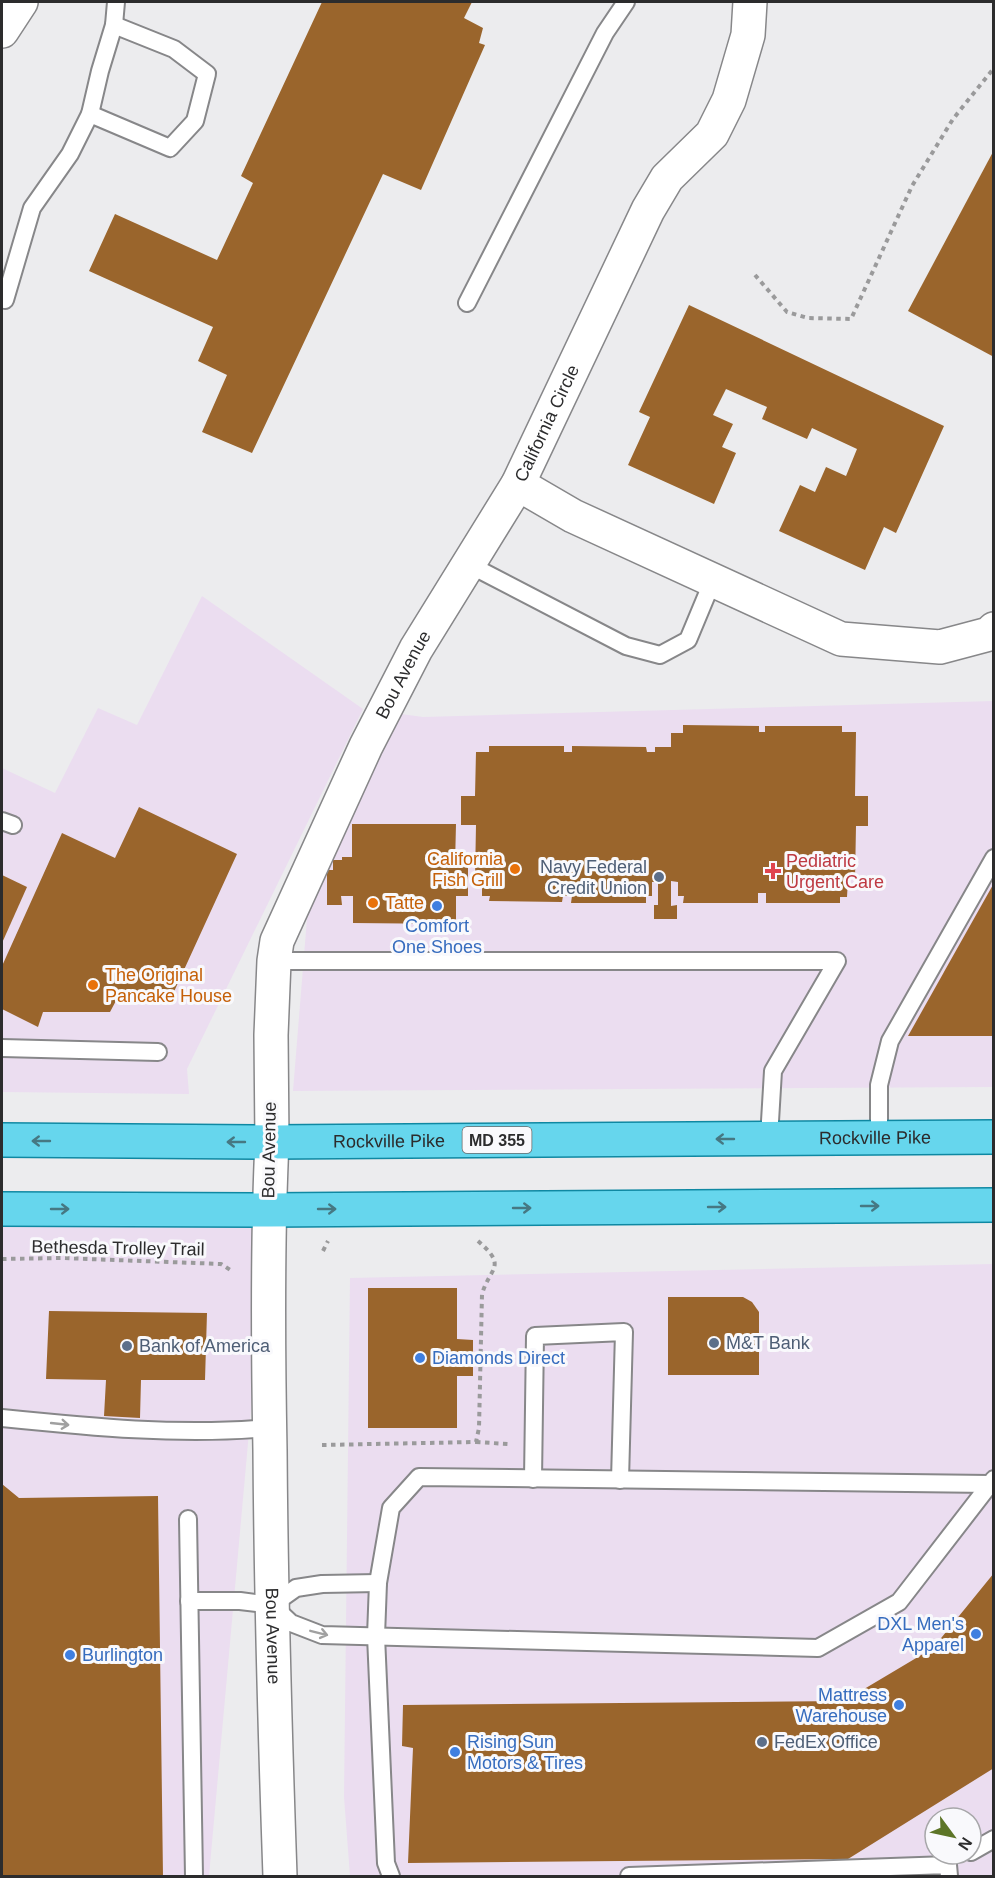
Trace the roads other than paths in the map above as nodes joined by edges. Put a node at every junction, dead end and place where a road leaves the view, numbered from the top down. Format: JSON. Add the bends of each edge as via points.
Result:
{"nodes":[{"id":1,"x":21,"y":2,"type":"edge"},
{"id":2,"x":116,"y":2,"type":"edge"},
{"id":3,"x":626,"y":2,"type":"edge"},
{"id":4,"x":750,"y":2,"type":"edge"},
{"id":5,"x":114,"y":25,"type":"junction"},
{"id":6,"x":2,"y":31,"type":"edge"},
{"id":7,"x":90,"y":114,"type":"junction"},
{"id":8,"x":5,"y":300,"type":"dead end"},
{"id":9,"x":467,"y":303,"type":"dead end"},
{"id":10,"x":518,"y":484,"type":"junction"},
{"id":11,"x":468,"y":564,"type":"junction"},
{"id":12,"x":713,"y":580,"type":"junction"},
{"id":13,"x":993,"y":629,"type":"edge"},
{"id":14,"x":993,"y":858,"type":"edge"},
{"id":15,"x":274,"y":961,"type":"junction"},
{"id":16,"x":2,"y":1048,"type":"edge"},
{"id":17,"x":158,"y":1052,"type":"dead end"},
{"id":18,"x":993,"y":1137,"type":"edge"},
{"id":19,"x":769,"y":1138,"type":"junction"},
{"id":20,"x":879,"y":1138,"type":"junction"},
{"id":21,"x":2,"y":1140,"type":"edge"},
{"id":22,"x":272,"y":1142,"type":"junction"},
{"id":23,"x":993,"y":1205,"type":"edge"},
{"id":24,"x":2,"y":1209,"type":"edge"},
{"id":25,"x":269,"y":1210,"type":"junction"},
{"id":26,"x":2,"y":1418,"type":"edge"},
{"id":27,"x":269,"y":1428,"type":"junction"},
{"id":28,"x":533,"y":1479,"type":"junction"},
{"id":29,"x":620,"y":1479,"type":"junction"},
{"id":30,"x":992,"y":1481,"type":"edge"},
{"id":31,"x":188,"y":1519,"type":"dead end"},
{"id":32,"x":378,"y":1583,"type":"junction"},
{"id":33,"x":189,"y":1601,"type":"junction"},
{"id":34,"x":272,"y":1605,"type":"junction"},
{"id":35,"x":376,"y":1636,"type":"junction"},
{"id":36,"x":949,"y":1871,"type":"edge"},
{"id":37,"x":194,"y":1876,"type":"edge"},
{"id":38,"x":279,"y":1876,"type":"edge"},
{"id":39,"x":391,"y":1876,"type":"edge"},
{"id":40,"x":629,"y":1876,"type":"edge"}],
"edges":[{"from":1,"to":6,"type":"street"},
{"from":2,"to":5,"type":"lane"},
{"from":3,"to":9,"type":"lane","via":[[605,33]]},
{"from":4,"to":10,"type":"street","name":"California Circle","via":[[748,35],[729,100],[712,134],[667,178],[648,210]]},
{"from":5,"to":7,"type":"lane"},
{"from":5,"to":7,"type":"lane","via":[[174,49],[207,74],[195,121],[170,148]]},
{"from":7,"to":8,"type":"lane","via":[[70,154],[32,208]]},
{"from":10,"to":11,"type":"street","name":"Bou Avenue"},
{"from":10,"to":12,"type":"street","name":"California Circle","via":[[573,516]]},
{"from":11,"to":12,"type":"lane","via":[[626,646],[660,655],[688,640]]},
{"from":11,"to":15,"type":"street","name":"Bou Avenue","via":[[416,649],[366,746],[277,941]]},
{"from":12,"to":13,"type":"street","name":"California Circle","via":[[842,639],[940,647],[989,634]]},
{"from":14,"to":20,"type":"lane","via":[[890,1041],[879,1085]]},
{"from":15,"to":19,"type":"lane","via":[[837,961],[773,1071]]},
{"from":15,"to":22,"type":"street","name":"Bou Avenue"},
{"from":16,"to":17,"type":"lane"},
{"from":18,"to":20,"type":"main road","name":"Rockville Pike","number":"MD 355"},
{"from":19,"to":20,"type":"main road","name":"Rockville Pike","number":"MD 355"},
{"from":19,"to":22,"type":"main road","name":"Rockville Pike","number":"MD 355","one_way":true},
{"from":22,"to":21,"type":"main road","name":"Rockville Pike","number":"MD 355","one_way":true},
{"from":22,"to":25,"type":"street","name":"Bou Avenue"},
{"from":25,"to":23,"type":"main road","one_way":true},
{"from":24,"to":25,"type":"main road","one_way":true},
{"from":25,"to":27,"type":"street","name":"Bou Avenue"},
{"from":26,"to":27,"type":"lane","one_way":true,"via":[[109,1429]]},
{"from":27,"to":34,"type":"street","name":"Bou Avenue"},
{"from":28,"to":29,"type":"lane"},
{"from":28,"to":29,"type":"lane","via":[[535,1336],[624,1332]]},
{"from":28,"to":32,"type":"lane","via":[[419,1477],[391,1508]]},
{"from":29,"to":30,"type":"lane"},
{"from":30,"to":35,"type":"lane","via":[[899,1602],[818,1648]]},
{"from":31,"to":33,"type":"lane"},
{"from":32,"to":34,"type":"lane","via":[[296,1588]]},
{"from":32,"to":35,"type":"lane"},
{"from":33,"to":34,"type":"lane"},
{"from":33,"to":37,"type":"lane"},
{"from":34,"to":35,"type":"lane","one_way":true,"via":[[291,1623],[322,1635]]},
{"from":34,"to":38,"type":"street","name":"Bou Avenue"},
{"from":35,"to":39,"type":"lane","via":[[386,1863]]},
{"from":36,"to":40,"type":"lane"}]}
